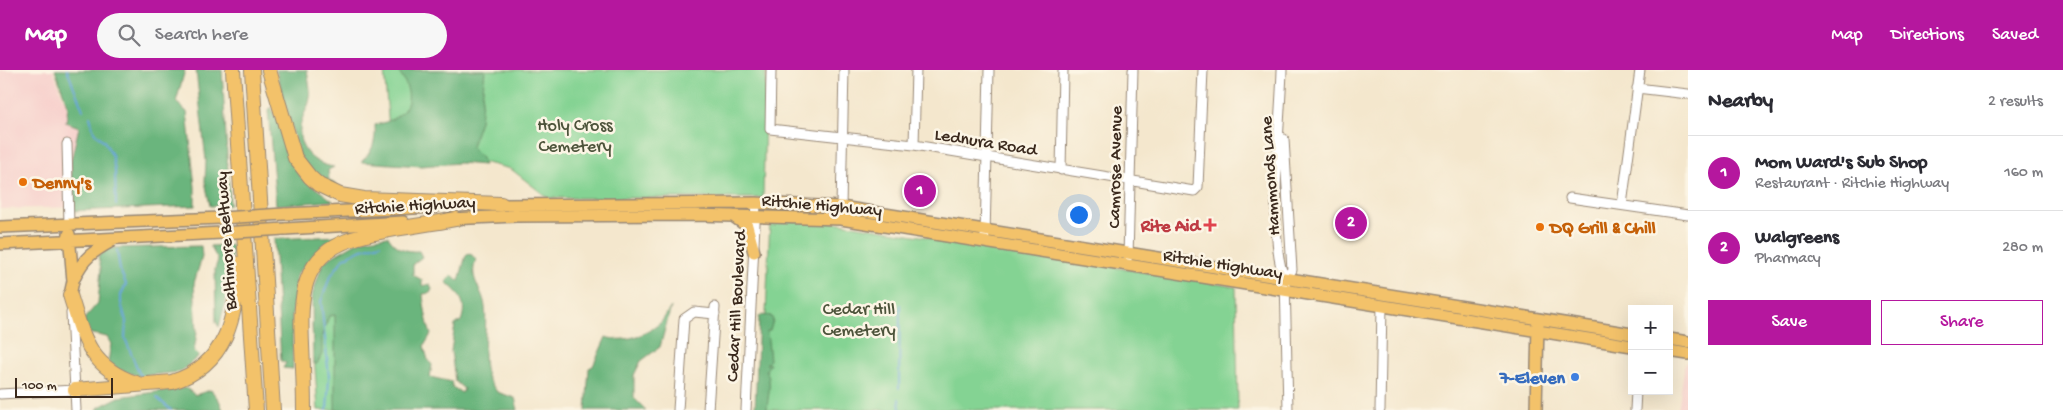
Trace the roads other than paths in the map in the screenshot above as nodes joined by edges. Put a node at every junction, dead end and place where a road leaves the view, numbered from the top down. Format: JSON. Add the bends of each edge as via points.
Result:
{"nodes":[{"id":1,"x":233,"y":70,"type":"edge"},
{"id":2,"x":252,"y":70,"type":"edge"},
{"id":3,"x":270,"y":70,"type":"edge"},
{"id":4,"x":771,"y":70,"type":"edge"},
{"id":5,"x":844,"y":70,"type":"edge"},
{"id":6,"x":916,"y":70,"type":"edge"},
{"id":7,"x":989,"y":70,"type":"edge"},
{"id":8,"x":1063,"y":70,"type":"edge"},
{"id":9,"x":1133,"y":70,"type":"edge"},
{"id":10,"x":1203,"y":70,"type":"edge"},
{"id":11,"x":1282,"y":70,"type":"edge"},
{"id":12,"x":1640,"y":70,"type":"edge"},
{"id":13,"x":1638,"y":88,"type":"junction"},
{"id":14,"x":1688,"y":94,"type":"edge"},
{"id":15,"x":1281,"y":106,"type":"junction"},
{"id":16,"x":843,"y":137,"type":"junction"},
{"id":17,"x":67,"y":144,"type":"dead end"},
{"id":18,"x":914,"y":145,"type":"junction"},
{"id":19,"x":987,"y":157,"type":"junction"},
{"id":20,"x":1278,"y":168,"type":"junction"},
{"id":21,"x":1061,"y":170,"type":"junction"},
{"id":22,"x":1130,"y":180,"type":"junction"},
{"id":23,"x":240,"y":181,"type":"junction"},
{"id":24,"x":1570,"y":198,"type":"dead end"},
{"id":25,"x":756,"y":203,"type":"junction"},
{"id":26,"x":501,"y":204,"type":"junction"},
{"id":27,"x":1622,"y":205,"type":"junction"},
{"id":28,"x":841,"y":207,"type":"junction"},
{"id":29,"x":1289,"y":208,"type":"junction"},
{"id":30,"x":1277,"y":209,"type":"junction"},
{"id":31,"x":732,"y":215,"type":"junction"},
{"id":32,"x":756,"y":215,"type":"junction"},
{"id":33,"x":1688,"y":215,"type":"edge"},
{"id":34,"x":456,"y":219,"type":"junction"},
{"id":35,"x":69,"y":225,"type":"junction"},
{"id":36,"x":0,"y":227,"type":"edge"},
{"id":37,"x":986,"y":229,"type":"junction"},
{"id":38,"x":1289,"y":234,"type":"junction"},
{"id":39,"x":115,"y":239,"type":"junction"},
{"id":40,"x":70,"y":241,"type":"junction"},
{"id":41,"x":985,"y":242,"type":"junction"},
{"id":42,"x":0,"y":244,"type":"edge"},
{"id":43,"x":754,"y":252,"type":"junction"},
{"id":44,"x":1128,"y":253,"type":"junction"},
{"id":45,"x":1128,"y":265,"type":"junction"},
{"id":46,"x":1285,"y":278,"type":"junction"},
{"id":47,"x":73,"y":281,"type":"junction"},
{"id":48,"x":1286,"y":290,"type":"junction"},
{"id":49,"x":70,"y":295,"type":"junction"},
{"id":50,"x":1382,"y":306,"type":"junction"},
{"id":51,"x":1538,"y":325,"type":"junction"},
{"id":52,"x":1628,"y":334,"type":"edge"},
{"id":53,"x":1673,"y":340,"type":"edge"},
{"id":54,"x":1688,"y":342,"type":"edge"},
{"id":55,"x":1628,"y":345,"type":"edge"},
{"id":56,"x":1673,"y":352,"type":"edge"},
{"id":57,"x":1688,"y":354,"type":"edge"},
{"id":58,"x":141,"y":385,"type":"junction"},
{"id":59,"x":75,"y":390,"type":"junction"},
{"id":60,"x":0,"y":394,"type":"edge"},
{"id":61,"x":1636,"y":395,"type":"edge"},
{"id":62,"x":76,"y":410,"type":"edge"},
{"id":63,"x":256,"y":410,"type":"edge"},
{"id":64,"x":273,"y":410,"type":"edge"},
{"id":65,"x":304,"y":410,"type":"edge"},
{"id":66,"x":678,"y":410,"type":"edge"},
{"id":67,"x":708,"y":410,"type":"edge"},
{"id":68,"x":746,"y":410,"type":"edge"},
{"id":69,"x":1288,"y":410,"type":"edge"},
{"id":70,"x":1380,"y":410,"type":"edge"},
{"id":71,"x":1536,"y":410,"type":"edge"},
{"id":72,"x":1636,"y":410,"type":"edge"}],
"edges":[{"from":1,"to":23,"type":"highway","name":"Baltimore Beltway"},
{"from":2,"to":64,"type":"highway","name":"Baltimore Beltway"},
{"from":3,"to":26,"type":"highway","via":[[295,158],[320,185],[340,195],[364,199]]},
{"from":4,"to":16,"type":"street","name":"Lednura Road","via":[[770,129]]},
{"from":5,"to":16,"type":"street"},
{"from":6,"to":18,"type":"street"},
{"from":7,"to":19,"type":"street"},
{"from":8,"to":21,"type":"street"},
{"from":9,"to":22,"type":"street","name":"Camrose Avenue"},
{"from":10,"to":22,"type":"street","name":"Lednura Road","via":[[1197,190]]},
{"from":11,"to":15,"type":"street","name":"Hammonds Lane"},
{"from":12,"to":13,"type":"street"},
{"from":13,"to":14,"type":"street"},
{"from":13,"to":27,"type":"street"},
{"from":15,"to":20,"type":"street","name":"Hammonds Lane"},
{"from":15,"to":29,"type":"street","name":"Hammonds Lane"},
{"from":16,"to":18,"type":"street","name":"Lednura Road"},
{"from":16,"to":28,"type":"street"},
{"from":17,"to":35,"type":"street"},
{"from":18,"to":19,"type":"street","name":"Lednura Road"},
{"from":19,"to":21,"type":"street","name":"Lednura Road"},
{"from":19,"to":37,"type":"street"},
{"from":20,"to":29,"type":"street","via":[[1283,174],[1284,201]]},
{"from":20,"to":30,"type":"street","name":"Hammonds Lane"},
{"from":21,"to":22,"type":"street","name":"Lednura Road"},
{"from":22,"to":44,"type":"street","name":"Camrose Avenue"},
{"from":23,"to":58,"type":"highway","via":[[236,295],[222,344],[205,365],[184,379]]},
{"from":23,"to":63,"type":"highway","name":"Baltimore Beltway"},
{"from":24,"to":27,"type":"street"},
{"from":25,"to":26,"type":"main road","name":"Ritchie Highway"},
{"from":25,"to":28,"type":"main road","name":"Ritchie Highway"},
{"from":25,"to":32,"type":"street","name":"Cedar Hill Boulevard"},
{"from":26,"to":35,"type":"main road","name":"Ritchie Highway","bridge":true},
{"from":27,"to":33,"type":"street"},
{"from":28,"to":37,"type":"main road","name":"Ritchie Highway"},
{"from":29,"to":38,"type":"street","name":"Hammonds Lane"},
{"from":30,"to":38,"type":"street","via":[[1283,214]]},
{"from":30,"to":46,"type":"street","name":"Hammonds Lane","via":[[1280,269]]},
{"from":31,"to":32,"type":"main road","name":"Ritchie Highway"},
{"from":31,"to":34,"type":"main road","name":"Ritchie Highway"},
{"from":31,"to":43,"type":"main road","via":[[747,226]]},
{"from":32,"to":41,"type":"main road","name":"Ritchie Highway","via":[[840,219]]},
{"from":32,"to":43,"type":"street","name":"Cedar Hill Boulevard"},
{"from":34,"to":39,"type":"main road","name":"Ritchie Highway","bridge":true},
{"from":34,"to":65,"type":"highway","via":[[354,238],[333,247],[318,260],[302,298]]},
{"from":35,"to":36,"type":"main road","name":"Ritchie Highway"},
{"from":35,"to":40,"type":"main road"},
{"from":37,"to":41,"type":"street"},
{"from":37,"to":44,"type":"main road","name":"Ritchie Highway"},
{"from":38,"to":46,"type":"street","name":"Hammonds Lane","via":[[1292,270]]},
{"from":39,"to":40,"type":"main road","name":"Ritchie Highway"},
{"from":39,"to":47,"type":"main road","via":[[82,261]]},
{"from":40,"to":42,"type":"main road","name":"Ritchie Highway"},
{"from":40,"to":47,"type":"main road"},
{"from":40,"to":49,"type":"main road","via":[[64,254]]},
{"from":41,"to":45,"type":"main road","name":"Ritchie Highway"},
{"from":43,"to":68,"type":"street","name":"Cedar Hill Boulevard"},
{"from":44,"to":45,"type":"street","name":"Camrose Avenue"},
{"from":44,"to":46,"type":"main road","name":"Ritchie Highway"},
{"from":45,"to":48,"type":"main road","name":"Ritchie Highway"},
{"from":46,"to":48,"type":"street"},
{"from":46,"to":51,"type":"main road","name":"Ritchie Highway"},
{"from":47,"to":49,"type":"main road"},
{"from":48,"to":50,"type":"main road","name":"Ritchie Highway"},
{"from":48,"to":69,"type":"street"},
{"from":49,"to":58,"type":"highway","via":[[81,332],[92,354],[119,377]]},
{"from":49,"to":59,"type":"street"},
{"from":50,"to":51,"type":"main road","name":"Ritchie Highway"},
{"from":50,"to":70,"type":"street"},
{"from":51,"to":52,"type":"main road","name":"Ritchie Highway"},
{"from":51,"to":55,"type":"main road","name":"Ritchie Highway"},
{"from":51,"to":71,"type":"main road"},
{"from":53,"to":54,"type":"main road"},
{"from":56,"to":57,"type":"main road"},
{"from":58,"to":59,"type":"highway"},
{"from":59,"to":60,"type":"street"},
{"from":59,"to":62,"type":"street"},
{"from":61,"to":72,"type":"street"},
{"from":66,"to":67,"type":"street","via":[[684,319],[694,312],[715,310]]}]}
